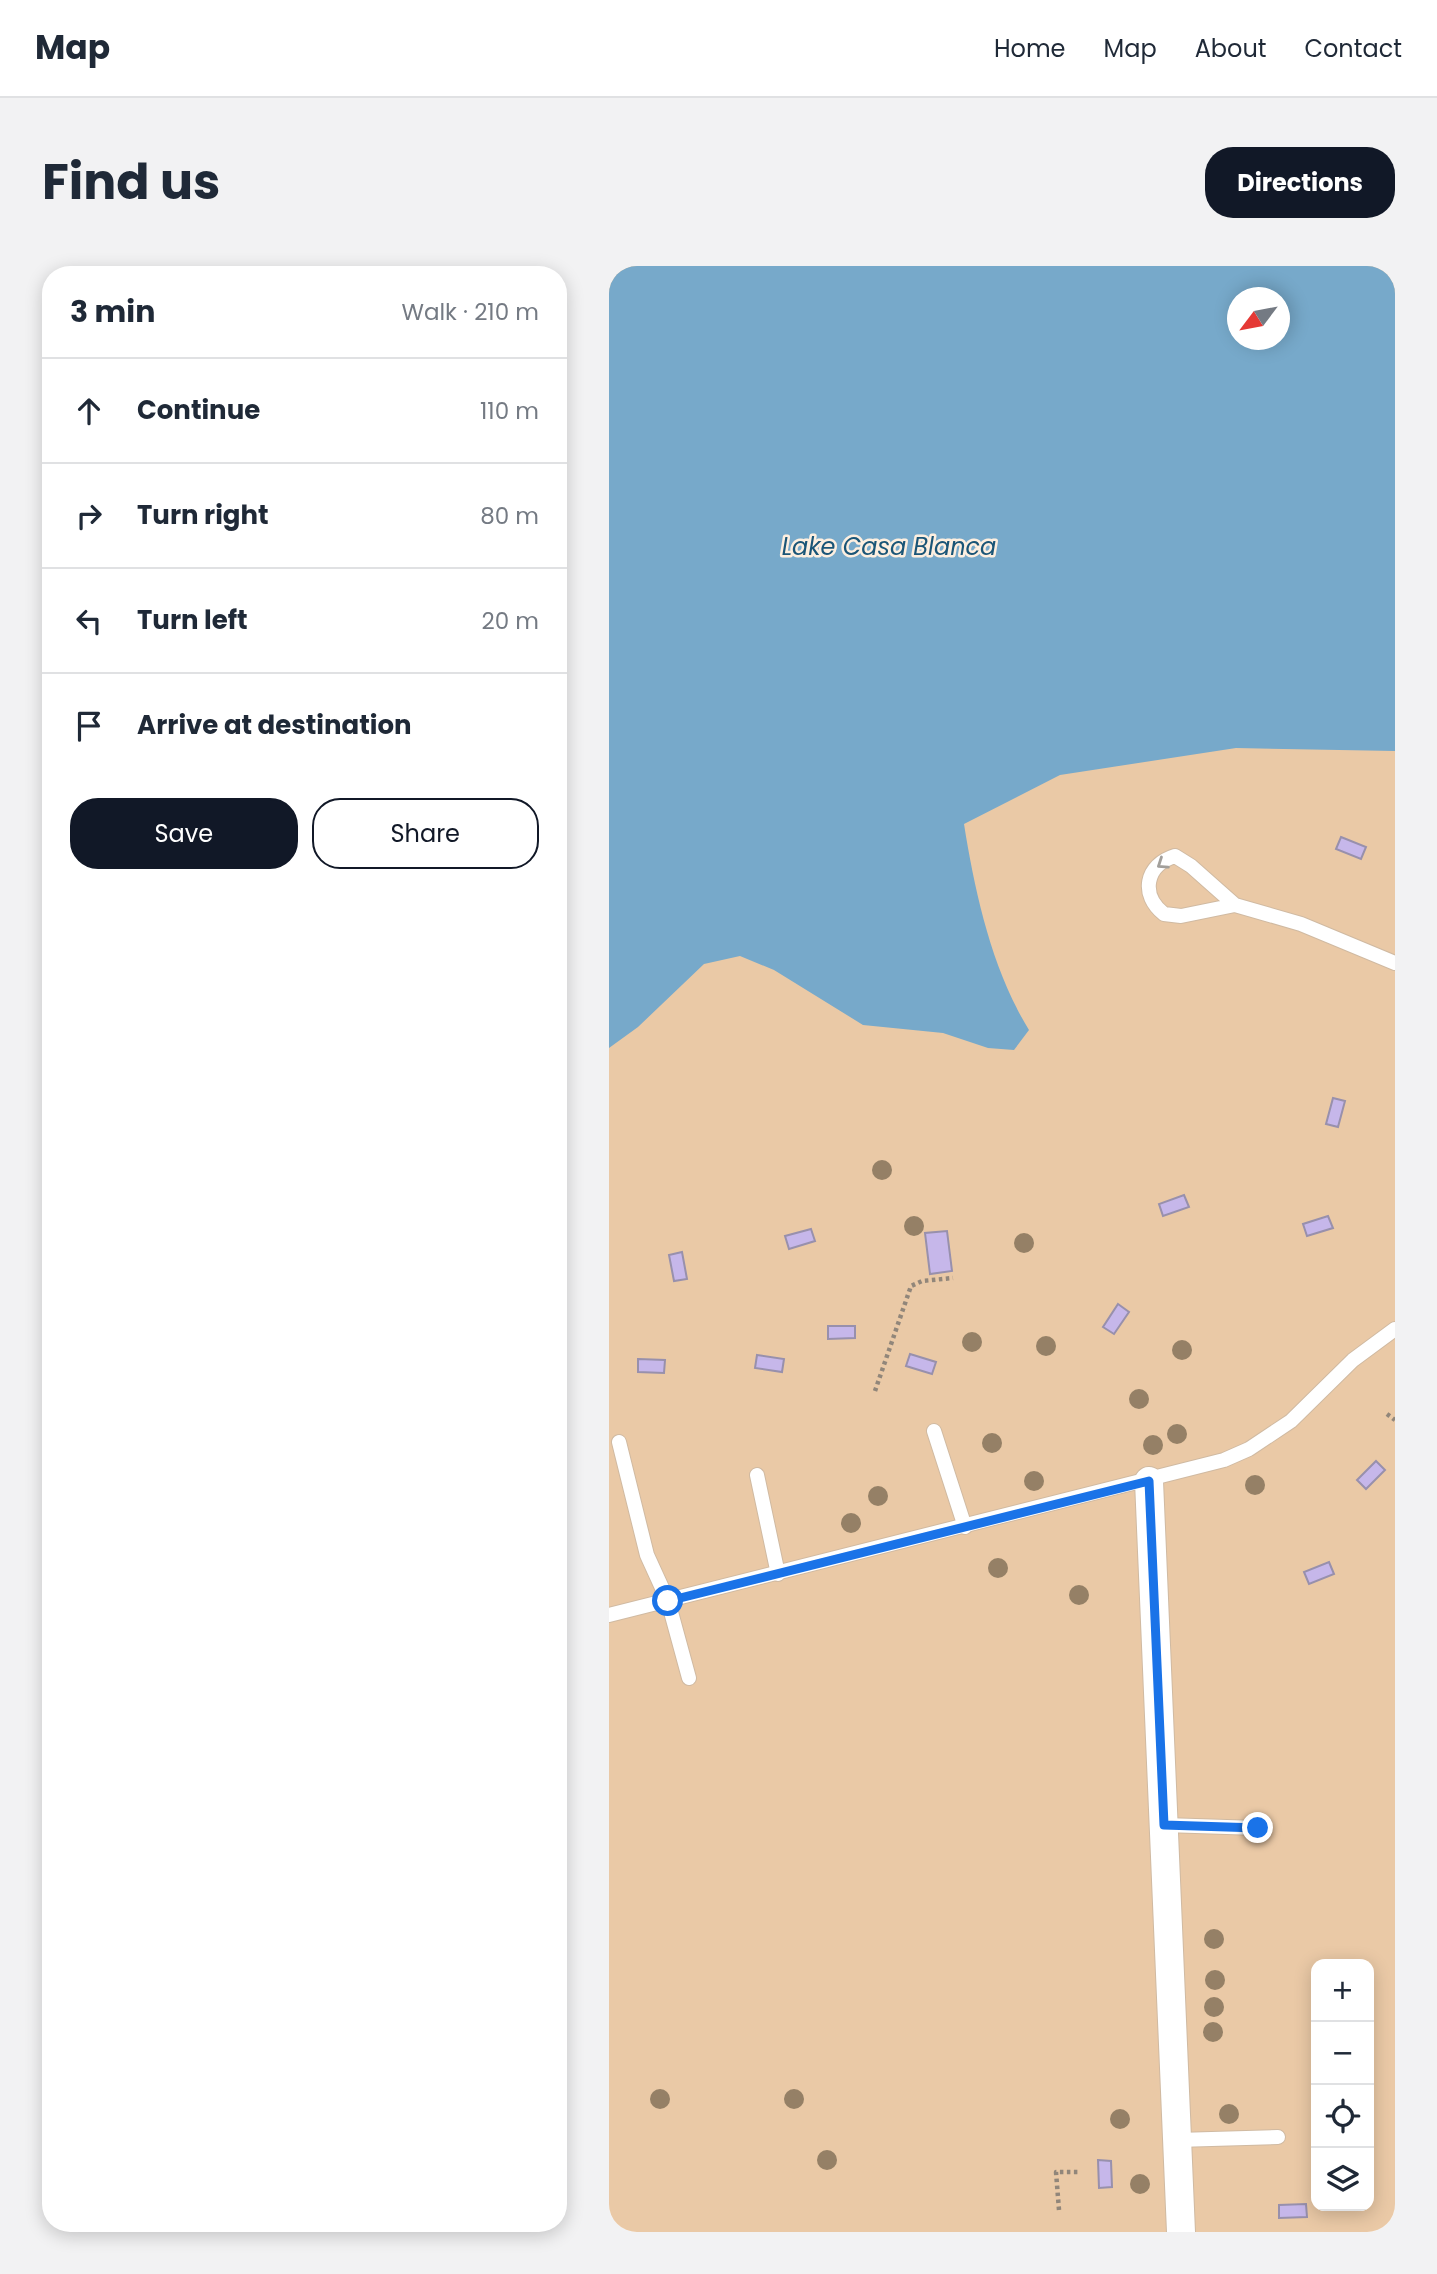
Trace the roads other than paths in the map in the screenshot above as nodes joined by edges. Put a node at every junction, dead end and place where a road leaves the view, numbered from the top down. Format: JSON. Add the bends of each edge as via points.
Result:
{"nodes":[{"id":1,"x":1235,"y":905,"type":"junction"},
{"id":2,"x":1395,"y":963,"type":"edge"},
{"id":3,"x":1395,"y":1329,"type":"edge"},
{"id":4,"x":934,"y":1431,"type":"dead end"},
{"id":5,"x":619,"y":1442,"type":"dead end"},
{"id":6,"x":757,"y":1475,"type":"dead end"},
{"id":7,"x":1149,"y":1481,"type":"junction"},
{"id":8,"x":965,"y":1527,"type":"junction"},
{"id":9,"x":778,"y":1574,"type":"junction"},
{"id":10,"x":668,"y":1601,"type":"junction"},
{"id":11,"x":609,"y":1615,"type":"edge"},
{"id":12,"x":689,"y":1678,"type":"dead end"},
{"id":13,"x":1164,"y":1825,"type":"junction"},
{"id":14,"x":1258,"y":1828,"type":"dead end"},
{"id":15,"x":1278,"y":2137,"type":"dead end"},
{"id":16,"x":1177,"y":2140,"type":"junction"},
{"id":17,"x":1181,"y":2232,"type":"edge"}],
"edges":[{"from":1,"to":1,"type":"lane","one_way":true,"via":[[1175,856],[1158,864],[1148,883],[1148,896],[1155,907],[1172,916]]},
{"from":1,"to":2,"type":"lane","via":[[1301,924]]},
{"from":3,"to":7,"type":"lane","via":[[1353,1360],[1270,1437],[1224,1460]]},
{"from":4,"to":8,"type":"lane"},
{"from":5,"to":10,"type":"lane","via":[[647,1555]]},
{"from":6,"to":9,"type":"lane"},
{"from":7,"to":8,"type":"lane"},
{"from":7,"to":13,"type":"street"},
{"from":8,"to":9,"type":"lane"},
{"from":9,"to":10,"type":"lane"},
{"from":10,"to":11,"type":"lane"},
{"from":10,"to":12,"type":"lane"},
{"from":13,"to":14,"type":"lane"},
{"from":13,"to":16,"type":"street"},
{"from":15,"to":16,"type":"lane"},
{"from":16,"to":17,"type":"street"}]}
